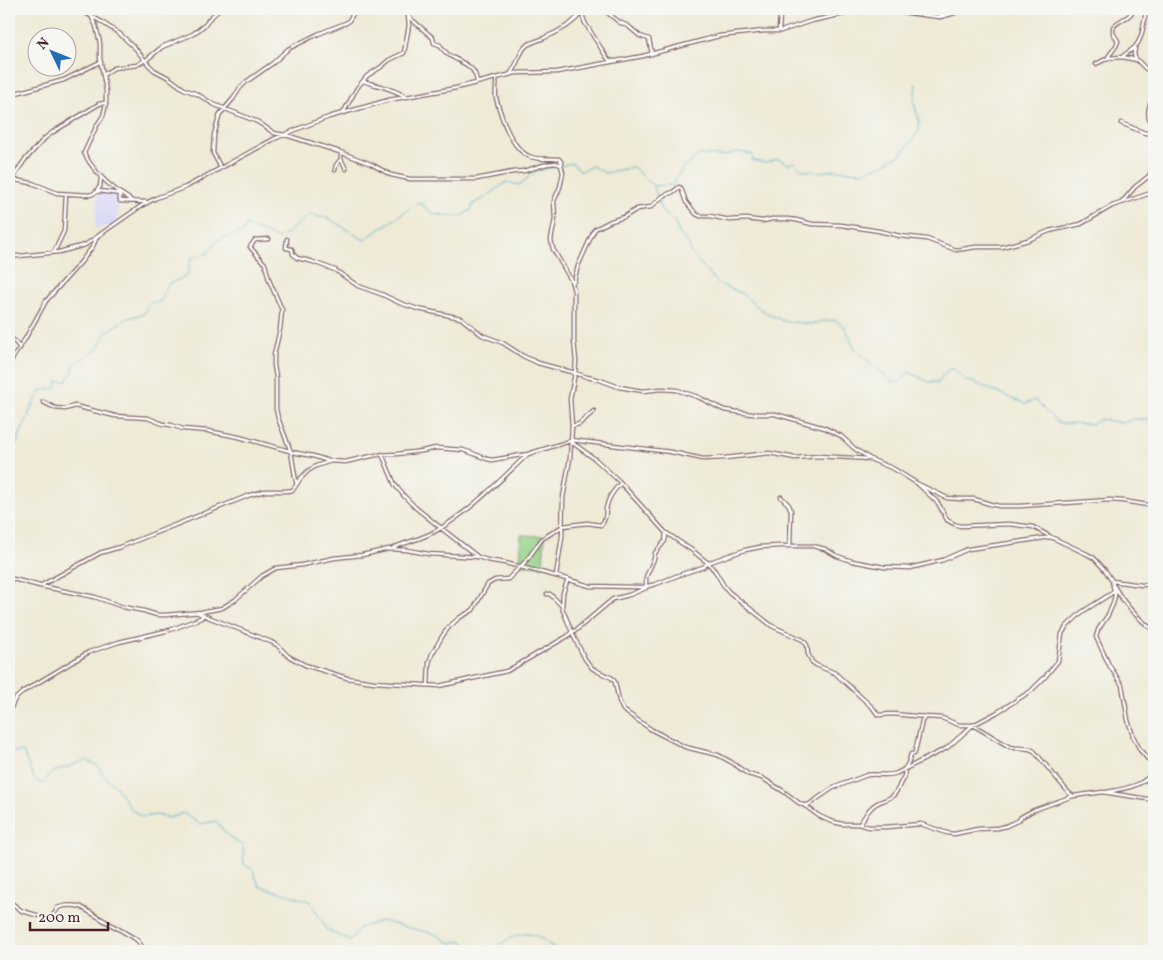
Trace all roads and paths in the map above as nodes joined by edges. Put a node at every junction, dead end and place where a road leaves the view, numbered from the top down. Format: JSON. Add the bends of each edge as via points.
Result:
{"nodes":[{"id":1,"x":78,"y":9,"type":"edge"},
{"id":2,"x":220,"y":9,"type":"edge"},
{"id":3,"x":354,"y":9,"type":"edge"},
{"id":4,"x":404,"y":9,"type":"edge"},
{"id":5,"x":582,"y":9,"type":"edge"},
{"id":6,"x":603,"y":9,"type":"edge"},
{"id":7,"x":784,"y":9,"type":"edge"},
{"id":8,"x":859,"y":9,"type":"edge"},
{"id":9,"x":948,"y":9,"type":"edge"},
{"id":10,"x":964,"y":9,"type":"edge"},
{"id":11,"x":1134,"y":9,"type":"edge"},
{"id":12,"x":1147,"y":9,"type":"edge"},
{"id":13,"x":853,"y":12,"type":"junction"},
{"id":14,"x":408,"y":16,"type":"junction"},
{"id":15,"x":92,"y":17,"type":"junction"},
{"id":16,"x":940,"y":17,"type":"junction"},
{"id":17,"x":779,"y":31,"type":"junction"},
{"id":18,"x":1135,"y":46,"type":"junction"},
{"id":19,"x":652,"y":54,"type":"junction"},
{"id":20,"x":1122,"y":57,"type":"junction"},
{"id":21,"x":1108,"y":58,"type":"junction"},
{"id":22,"x":1136,"y":60,"type":"junction"},
{"id":23,"x":145,"y":61,"type":"junction"},
{"id":24,"x":616,"y":61,"type":"junction"},
{"id":25,"x":100,"y":62,"type":"junction"},
{"id":26,"x":1096,"y":64,"type":"dead end"},
{"id":27,"x":1154,"y":74,"type":"edge"},
{"id":28,"x":509,"y":75,"type":"junction"},
{"id":29,"x":103,"y":76,"type":"junction"},
{"id":30,"x":496,"y":78,"type":"junction"},
{"id":31,"x":363,"y":81,"type":"junction"},
{"id":32,"x":477,"y":82,"type":"junction"},
{"id":33,"x":9,"y":95,"type":"edge"},
{"id":34,"x":406,"y":97,"type":"junction"},
{"id":35,"x":1154,"y":97,"type":"edge"},
{"id":36,"x":106,"y":104,"type":"junction"},
{"id":37,"x":224,"y":108,"type":"junction"},
{"id":38,"x":343,"y":113,"type":"junction"},
{"id":39,"x":1154,"y":122,"type":"edge"},
{"id":40,"x":1121,"y":123,"type":"dead end"},
{"id":41,"x":1154,"y":129,"type":"edge"},
{"id":42,"x":285,"y":135,"type":"junction"},
{"id":43,"x":1154,"y":135,"type":"edge"},
{"id":44,"x":1154,"y":147,"type":"edge"},
{"id":45,"x":340,"y":152,"type":"junction"},
{"id":46,"x":341,"y":159,"type":"junction"},
{"id":47,"x":1154,"y":164,"type":"edge"},
{"id":48,"x":561,"y":165,"type":"junction"},
{"id":49,"x":220,"y":168,"type":"junction"},
{"id":50,"x":346,"y":169,"type":"dead end"},
{"id":51,"x":335,"y":170,"type":"dead end"},
{"id":52,"x":101,"y":177,"type":"junction"},
{"id":53,"x":9,"y":179,"type":"edge"},
{"id":54,"x":14,"y":180,"type":"junction"},
{"id":55,"x":96,"y":191,"type":"junction"},
{"id":56,"x":1154,"y":192,"type":"edge"},
{"id":57,"x":66,"y":194,"type":"junction"},
{"id":58,"x":132,"y":201,"type":"junction"},
{"id":59,"x":148,"y":202,"type":"junction"},
{"id":60,"x":1122,"y":202,"type":"junction"},
{"id":61,"x":98,"y":236,"type":"junction"},
{"id":62,"x":269,"y":239,"type":"dead end"},
{"id":63,"x":287,"y":239,"type":"dead end"},
{"id":64,"x":54,"y":252,"type":"junction"},
{"id":65,"x":9,"y":257,"type":"edge"},
{"id":66,"x":572,"y":284,"type":"junction"},
{"id":67,"x":9,"y":335,"type":"edge"},
{"id":68,"x":20,"y":348,"type":"junction"},
{"id":69,"x":9,"y":364,"type":"edge"},
{"id":70,"x":575,"y":373,"type":"junction"},
{"id":71,"x":43,"y":402,"type":"dead end"},
{"id":72,"x":594,"y":411,"type":"dead end"},
{"id":73,"x":572,"y":426,"type":"junction"},
{"id":74,"x":571,"y":441,"type":"junction"},
{"id":75,"x":291,"y":452,"type":"junction"},
{"id":76,"x":382,"y":454,"type":"junction"},
{"id":77,"x":528,"y":454,"type":"junction"},
{"id":78,"x":870,"y":459,"type":"junction"},
{"id":79,"x":331,"y":461,"type":"junction"},
{"id":80,"x":297,"y":483,"type":"junction"},
{"id":81,"x":621,"y":483,"type":"junction"},
{"id":82,"x":918,"y":484,"type":"junction"},
{"id":83,"x":781,"y":496,"type":"dead end"},
{"id":84,"x":1154,"y":506,"type":"edge"},
{"id":85,"x":563,"y":526,"type":"junction"},
{"id":86,"x":440,"y":528,"type":"junction"},
{"id":87,"x":665,"y":532,"type":"junction"},
{"id":88,"x":1051,"y":538,"type":"junction"},
{"id":89,"x":790,"y":546,"type":"junction"},
{"id":90,"x":391,"y":548,"type":"junction"},
{"id":91,"x":478,"y":557,"type":"junction"},
{"id":92,"x":708,"y":564,"type":"junction"},
{"id":93,"x":519,"y":566,"type":"junction"},
{"id":94,"x":556,"y":576,"type":"junction"},
{"id":95,"x":9,"y":578,"type":"edge"},
{"id":96,"x":568,"y":579,"type":"junction"},
{"id":97,"x":1112,"y":581,"type":"junction"},
{"id":98,"x":652,"y":584,"type":"junction"},
{"id":99,"x":1154,"y":584,"type":"edge"},
{"id":100,"x":40,"y":586,"type":"junction"},
{"id":101,"x":646,"y":586,"type":"junction"},
{"id":102,"x":1114,"y":586,"type":"junction"},
{"id":103,"x":1114,"y":590,"type":"junction"},
{"id":104,"x":547,"y":594,"type":"dead end"},
{"id":105,"x":562,"y":608,"type":"junction"},
{"id":106,"x":195,"y":612,"type":"junction"},
{"id":107,"x":203,"y":615,"type":"junction"},
{"id":108,"x":572,"y":631,"type":"junction"},
{"id":109,"x":1154,"y":631,"type":"edge"},
{"id":110,"x":428,"y":685,"type":"junction"},
{"id":111,"x":9,"y":712,"type":"edge"},
{"id":112,"x":926,"y":716,"type":"junction"},
{"id":113,"x":973,"y":725,"type":"junction"},
{"id":114,"x":904,"y":769,"type":"junction"},
{"id":115,"x":1107,"y":792,"type":"junction"},
{"id":116,"x":1073,"y":796,"type":"junction"},
{"id":117,"x":1154,"y":800,"type":"edge"},
{"id":118,"x":804,"y":805,"type":"junction"},
{"id":119,"x":860,"y":824,"type":"junction"},
{"id":120,"x":9,"y":901,"type":"edge"},
{"id":121,"x":9,"y":906,"type":"edge"},
{"id":122,"x":16,"y":907,"type":"junction"},
{"id":123,"x":145,"y":951,"type":"edge"}],
"edges":[{"from":1,"to":15,"type":"street"},
{"from":2,"to":23,"type":"street","via":[[193,34],[162,47]]},
{"from":3,"to":37,"type":"street","via":[[348,22],[288,49],[242,86]]},
{"from":4,"to":14,"type":"street"},
{"from":5,"to":24,"type":"street","via":[[582,17],[593,37],[607,58]]},
{"from":5,"to":28,"type":"street","via":[[578,17],[565,26],[523,48]]},
{"from":6,"to":19,"type":"street","via":[[648,39]]},
{"from":7,"to":17,"type":"street","via":[[780,14]]},
{"from":8,"to":13,"type":"street"},
{"from":9,"to":16,"type":"street"},
{"from":10,"to":16,"type":"street"},
{"from":11,"to":21,"type":"street","via":[[1131,15],[1113,27],[1118,40]]},
{"from":12,"to":18,"type":"street","via":[[1141,36]]},
{"from":13,"to":16,"type":"street","via":[[888,10]]},
{"from":13,"to":17,"type":"street"},
{"from":14,"to":31,"type":"street","via":[[404,53],[389,60]]},
{"from":14,"to":32,"type":"street","via":[[442,50],[473,71]]},
{"from":15,"to":23,"type":"street","via":[[120,34]]},
{"from":15,"to":25,"type":"street","via":[[99,40]]},
{"from":17,"to":19,"type":"street","via":[[719,36]]},
{"from":18,"to":20,"type":"street"},
{"from":18,"to":22,"type":"street"},
{"from":19,"to":24,"type":"street"},
{"from":20,"to":21,"type":"street"},
{"from":20,"to":22,"type":"street"},
{"from":21,"to":26,"type":"street"},
{"from":22,"to":27,"type":"street"},
{"from":23,"to":29,"type":"street","via":[[113,69]]},
{"from":23,"to":37,"type":"street","via":[[184,88]]},
{"from":24,"to":28,"type":"street","via":[[557,72]]},
{"from":25,"to":29,"type":"street"},
{"from":25,"to":33,"type":"street","via":[[64,80]]},
{"from":28,"to":30,"type":"street"},
{"from":29,"to":36,"type":"street"},
{"from":30,"to":32,"type":"street"},
{"from":30,"to":48,"type":"street","via":[[496,98],[512,141],[528,156],[559,159]]},
{"from":31,"to":34,"type":"street","via":[[388,87]]},
{"from":31,"to":38,"type":"street"},
{"from":32,"to":34,"type":"street"},
{"from":34,"to":38,"type":"street"},
{"from":35,"to":39,"type":"street","via":[[1148,114]]},
{"from":36,"to":52,"type":"street","via":[[84,152]]},
{"from":36,"to":54,"type":"street","via":[[97,105],[50,134],[24,161]]},
{"from":37,"to":42,"type":"street","via":[[258,122],[274,133]]},
{"from":37,"to":49,"type":"street","via":[[213,144]]},
{"from":38,"to":42,"type":"street"},
{"from":40,"to":41,"type":"street","via":[[1145,133]]},
{"from":42,"to":45,"type":"street"},
{"from":42,"to":49,"type":"street"},
{"from":43,"to":44,"type":"street"},
{"from":45,"to":46,"type":"street"},
{"from":45,"to":48,"type":"street","via":[[391,175],[410,178],[476,179],[524,171],[543,164]]},
{"from":46,"to":50,"type":"street"},
{"from":46,"to":51,"type":"street"},
{"from":47,"to":60,"type":"street","via":[[1149,176]]},
{"from":48,"to":66,"type":"street","via":[[563,173],[554,201],[551,240]]},
{"from":49,"to":59,"type":"street","via":[[186,187]]},
{"from":52,"to":55,"type":"street"},
{"from":52,"to":58,"type":"street"},
{"from":53,"to":54,"type":"street"},
{"from":54,"to":57,"type":"street"},
{"from":55,"to":57,"type":"street","via":[[90,195]]},
{"from":55,"to":58,"type":"street","via":[[120,194],[120,201]]},
{"from":56,"to":60,"type":"street"},
{"from":57,"to":64,"type":"street","via":[[65,227]]},
{"from":58,"to":59,"type":"street"},
{"from":59,"to":61,"type":"street"},
{"from":60,"to":66,"type":"street","via":[[1081,224],[1049,231],[1028,240],[956,250],[927,239],[879,231],[794,220],[730,220],[700,216],[686,202],[680,187],[662,196],[651,207],[637,209],[595,229]]},
{"from":61,"to":64,"type":"street","via":[[82,246]]},
{"from":61,"to":68,"type":"street","via":[[86,255],[46,300]]},
{"from":62,"to":75,"type":"street","via":[[255,240],[250,246],[265,264],[282,310],[274,355],[276,409]]},
{"from":63,"to":70,"type":"street","via":[[286,248],[292,249],[297,258],[335,270],[356,286],[418,310],[460,318],[482,335],[503,343],[529,360]]},
{"from":64,"to":65,"type":"street"},
{"from":66,"to":70,"type":"street"},
{"from":67,"to":68,"type":"street"},
{"from":68,"to":69,"type":"street"},
{"from":70,"to":73,"type":"street","via":[[570,399]]},
{"from":70,"to":78,"type":"street","via":[[632,390],[678,390],[724,410],[775,414],[825,428]]},
{"from":71,"to":75,"type":"street","via":[[55,408],[75,406],[114,416],[146,417],[183,429],[239,437]]},
{"from":72,"to":73,"type":"street"},
{"from":73,"to":74,"type":"street"},
{"from":74,"to":77,"type":"street"},
{"from":74,"to":78,"type":"street","via":[[671,452],[703,459],[769,453],[795,458]]},
{"from":74,"to":81,"type":"street"},
{"from":74,"to":85,"type":"street"},
{"from":75,"to":79,"type":"street"},
{"from":75,"to":80,"type":"street"},
{"from":76,"to":77,"type":"street","via":[[436,448],[463,450],[490,460]]},
{"from":76,"to":79,"type":"street","via":[[345,462]]},
{"from":76,"to":86,"type":"street","via":[[398,490]]},
{"from":77,"to":86,"type":"street","via":[[478,501]]},
{"from":78,"to":82,"type":"street"},
{"from":79,"to":80,"type":"street","via":[[312,468]]},
{"from":80,"to":100,"type":"street","via":[[290,491],[265,490],[102,552]]},
{"from":81,"to":85,"type":"street","via":[[610,494],[606,519],[601,525]]},
{"from":81,"to":87,"type":"street"},
{"from":82,"to":84,"type":"street","via":[[947,498],[974,499],[999,506],[1110,500]]},
{"from":82,"to":88,"type":"street","via":[[936,502],[946,520],[954,524],[1033,527]]},
{"from":83,"to":89,"type":"street","via":[[791,511]]},
{"from":85,"to":93,"type":"street","via":[[542,539]]},
{"from":85,"to":94,"type":"street"},
{"from":86,"to":90,"type":"street"},
{"from":86,"to":91,"type":"street"},
{"from":87,"to":92,"type":"street"},
{"from":87,"to":101,"type":"street","via":[[664,541],[655,553],[646,577]]},
{"from":88,"to":89,"type":"street","via":[[968,549],[910,568],[852,561],[818,547]]},
{"from":88,"to":97,"type":"street","via":[[1091,556]]},
{"from":89,"to":92,"type":"street","via":[[745,550]]},
{"from":90,"to":91,"type":"street"},
{"from":90,"to":106,"type":"street","via":[[276,568],[227,605]]},
{"from":91,"to":93,"type":"street"},
{"from":92,"to":98,"type":"street"},
{"from":92,"to":112,"type":"street","via":[[729,592],[772,626],[803,640],[812,662],[835,673],[878,715]]},
{"from":93,"to":94,"type":"street"},
{"from":93,"to":110,"type":"street","via":[[508,579],[490,583],[473,610],[446,630],[429,663]]},
{"from":94,"to":96,"type":"street"},
{"from":95,"to":100,"type":"street"},
{"from":96,"to":101,"type":"street","via":[[595,587]]},
{"from":96,"to":105,"type":"street"},
{"from":97,"to":99,"type":"street"},
{"from":97,"to":102,"type":"street"},
{"from":98,"to":101,"type":"street"},
{"from":98,"to":108,"type":"street","via":[[614,599]]},
{"from":100,"to":106,"type":"street","via":[[157,615]]},
{"from":102,"to":103,"type":"street"},
{"from":102,"to":109,"type":"street","via":[[1130,610]]},
{"from":103,"to":113,"type":"street","via":[[1066,627],[1058,661],[1038,685]]},
{"from":103,"to":115,"type":"street","via":[[1113,604],[1096,638],[1122,685],[1133,736],[1154,769],[1143,782]]},
{"from":104,"to":105,"type":"street"},
{"from":105,"to":108,"type":"street"},
{"from":106,"to":107,"type":"street"},
{"from":107,"to":110,"type":"street","via":[[275,643],[288,656],[306,666],[351,679]]},
{"from":107,"to":111,"type":"street","via":[[170,630],[89,652],[24,691]]},
{"from":108,"to":110,"type":"street","via":[[505,672],[442,686]]},
{"from":108,"to":118,"type":"street","via":[[592,668],[616,682],[621,705],[626,712],[685,747],[724,758]]},
{"from":112,"to":113,"type":"street","via":[[958,725]]},
{"from":112,"to":114,"type":"street","via":[[915,752]]},
{"from":113,"to":114,"type":"street","via":[[947,748]]},
{"from":113,"to":116,"type":"street","via":[[1011,748],[1034,751]]},
{"from":114,"to":118,"type":"street","via":[[891,776],[871,774],[833,788]]},
{"from":114,"to":119,"type":"street","via":[[905,775],[897,792],[871,808]]},
{"from":115,"to":116,"type":"street"},
{"from":115,"to":117,"type":"street"},
{"from":116,"to":119,"type":"street","via":[[1034,810],[1006,826],[960,834],[947,834],[921,824],[869,827]]},
{"from":118,"to":119,"type":"street","via":[[833,822]]},
{"from":120,"to":122,"type":"street"},
{"from":121,"to":122,"type":"street"},
{"from":122,"to":123,"type":"street","via":[[47,918],[61,906],[79,907],[134,938]]}]}
